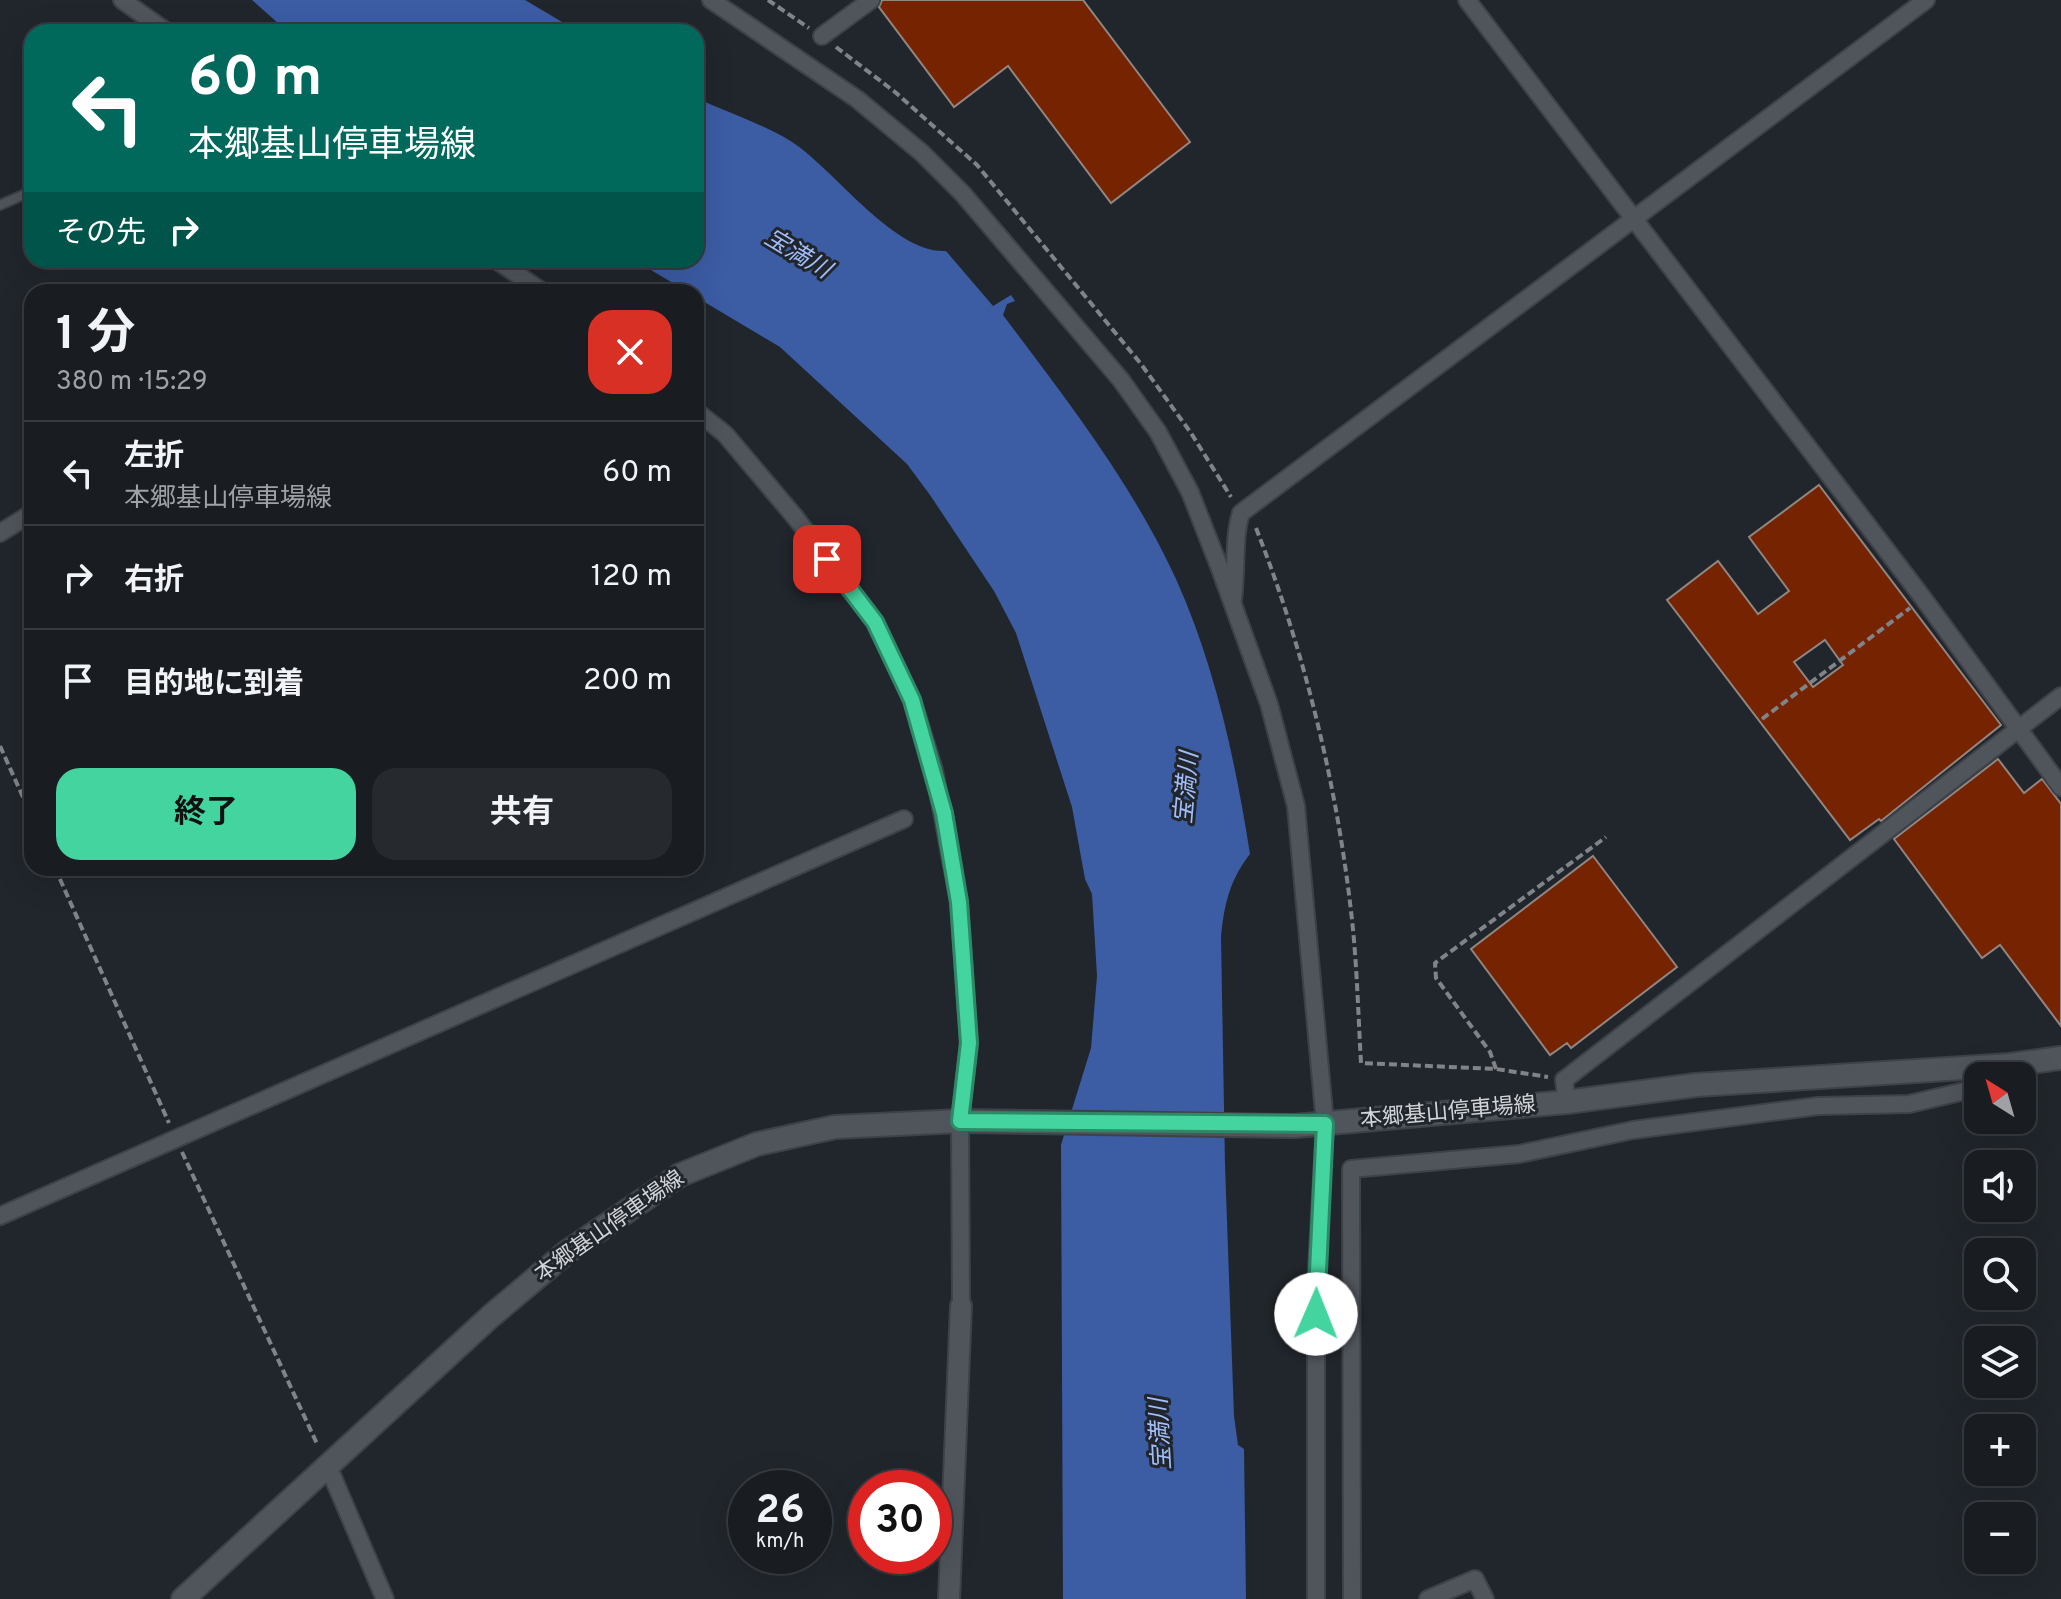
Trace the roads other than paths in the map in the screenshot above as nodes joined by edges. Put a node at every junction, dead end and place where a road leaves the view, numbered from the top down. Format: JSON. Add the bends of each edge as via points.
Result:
{"nodes":[{"id":1,"x":122,"y":0,"type":"edge"},
{"id":2,"x":711,"y":0,"type":"edge"},
{"id":3,"x":871,"y":0,"type":"edge"},
{"id":4,"x":1467,"y":0,"type":"edge"},
{"id":5,"x":1926,"y":0,"type":"edge"},
{"id":6,"x":156,"y":24,"type":"edge"},
{"id":7,"x":822,"y":36,"type":"dead end"},
{"id":8,"x":24,"y":194,"type":"edge"},
{"id":9,"x":0,"y":205,"type":"edge"},
{"id":10,"x":1632,"y":218,"type":"junction"},
{"id":11,"x":508,"y":268,"type":"edge"},
{"id":12,"x":531,"y":284,"type":"edge"},
{"id":13,"x":704,"y":417,"type":"edge"},
{"id":14,"x":24,"y":518,"type":"edge"},
{"id":15,"x":0,"y":533,"type":"edge"},
{"id":16,"x":1232,"y":604,"type":"junction"},
{"id":17,"x":2061,"y":696,"type":"edge"},
{"id":18,"x":2018,"y":728,"type":"junction"},
{"id":19,"x":2061,"y":787,"type":"edge"},
{"id":20,"x":904,"y":819,"type":"dead end"},
{"id":21,"x":2061,"y":1058,"type":"edge"},
{"id":22,"x":2036,"y":1064,"type":"edge"},
{"id":23,"x":1964,"y":1073,"type":"edge"},
{"id":24,"x":1964,"y":1091,"type":"edge"},
{"id":25,"x":1567,"y":1102,"type":"junction"},
{"id":26,"x":967,"y":1121,"type":"junction"},
{"id":27,"x":1325,"y":1124,"type":"junction"},
{"id":28,"x":0,"y":1216,"type":"edge"},
{"id":29,"x":961,"y":1306,"type":"joint"},
{"id":30,"x":328,"y":1466,"type":"junction"},
{"id":31,"x":183,"y":1599,"type":"edge"},
{"id":32,"x":385,"y":1599,"type":"edge"},
{"id":33,"x":949,"y":1599,"type":"edge"},
{"id":34,"x":1316,"y":1599,"type":"edge"},
{"id":35,"x":1352,"y":1599,"type":"edge"},
{"id":36,"x":1428,"y":1599,"type":"edge"},
{"id":37,"x":1485,"y":1599,"type":"edge"}],
"edges":[{"from":1,"to":6,"type":"street"},
{"from":2,"to":16,"type":"street","via":[[857,99],[963,194],[1121,380],[1158,432],[1190,492]]},
{"from":3,"to":7,"type":"street"},
{"from":4,"to":10,"type":"street"},
{"from":5,"to":10,"type":"street"},
{"from":8,"to":9,"type":"lane"},
{"from":10,"to":16,"type":"street","via":[[1241,513],[1235,531],[1238,561]]},
{"from":10,"to":18,"type":"street"},
{"from":11,"to":12,"type":"street"},
{"from":13,"to":26,"type":"street","via":[[725,434],[795,517],[875,622],[912,700],[941,799],[959,902],[969,1043]]},
{"from":14,"to":15,"type":"street"},
{"from":16,"to":27,"type":"street","via":[[1269,704],[1296,806]]},
{"from":17,"to":18,"type":"street"},
{"from":18,"to":19,"type":"street"},
{"from":18,"to":25,"type":"street","via":[[1564,1080]]},
{"from":20,"to":28,"type":"street"},
{"from":21,"to":22,"type":"main road","name":"本郷基山停車場線"},
{"from":23,"to":25,"type":"main road","name":"本郷基山停車場線","via":[[1696,1085]]},
{"from":24,"to":35,"type":"street","via":[[1909,1104],[1818,1106],[1633,1130],[1519,1154],[1351,1169]]},
{"from":25,"to":27,"type":"main road","name":"本郷基山停車場線"},
{"from":26,"to":27,"type":"main road","name":"本郷基山停車場線"},
{"from":26,"to":29,"type":"street"},
{"from":26,"to":30,"type":"main road","name":"本郷基山停車場線","via":[[835,1127],[757,1144],[680,1175],[567,1252]]},
{"from":27,"to":34,"type":"street","via":[[1316,1286]]},
{"from":29,"to":33,"type":"street"},
{"from":30,"to":31,"type":"main road","name":"本郷基山停車場線"},
{"from":30,"to":32,"type":"street"},
{"from":36,"to":37,"type":"street","via":[[1475,1579]]}]}
